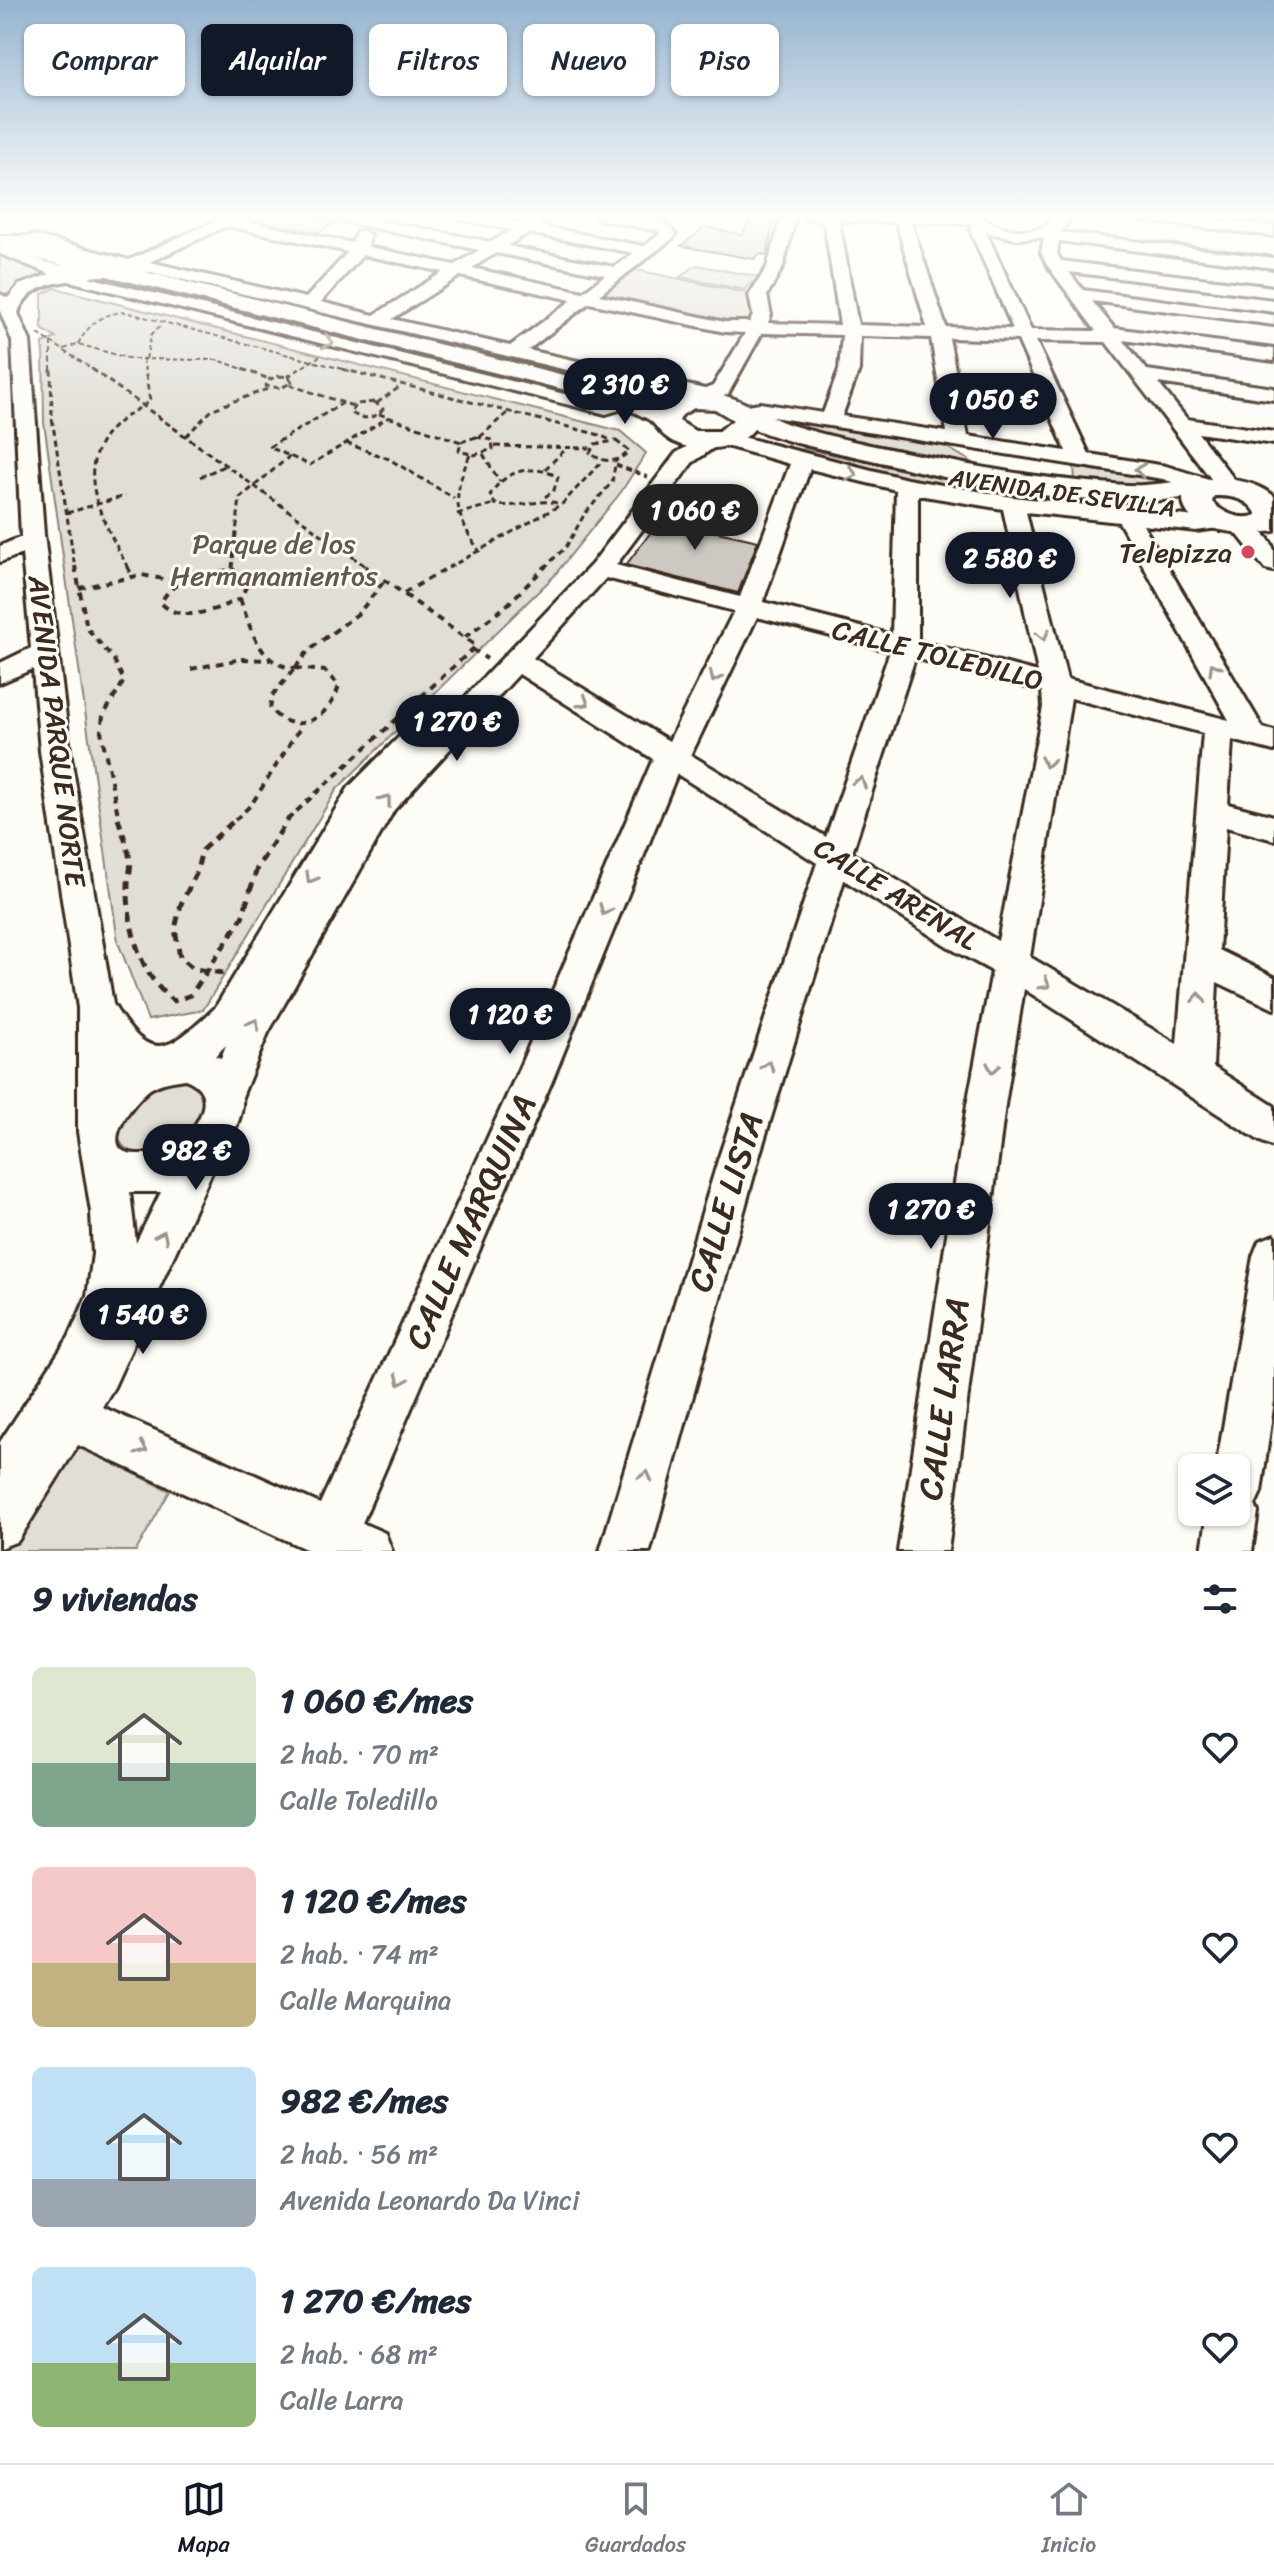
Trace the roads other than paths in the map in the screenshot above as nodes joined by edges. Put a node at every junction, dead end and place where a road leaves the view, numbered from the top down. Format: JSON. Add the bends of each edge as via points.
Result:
{"nodes":[{"id":1,"x":28,"y":288,"type":"edge"},
{"id":2,"x":112,"y":288,"type":"edge"},
{"id":3,"x":179,"y":288,"type":"edge"},
{"id":4,"x":238,"y":288,"type":"edge"},
{"id":5,"x":323,"y":288,"type":"edge"},
{"id":6,"x":428,"y":288,"type":"edge"},
{"id":7,"x":539,"y":288,"type":"edge"},
{"id":8,"x":599,"y":288,"type":"edge"},
{"id":9,"x":762,"y":288,"type":"edge"},
{"id":10,"x":844,"y":288,"type":"edge"},
{"id":11,"x":924,"y":288,"type":"edge"},
{"id":12,"x":1003,"y":288,"type":"edge"},
{"id":13,"x":1075,"y":288,"type":"edge"},
{"id":14,"x":1077,"y":294,"type":"junction"},
{"id":15,"x":586,"y":298,"type":"junction"},
{"id":16,"x":779,"y":303,"type":"dead end"},
{"id":17,"x":310,"y":304,"type":"junction"},
{"id":18,"x":5,"y":306,"type":"edge"},
{"id":19,"x":378,"y":320,"type":"junction"},
{"id":20,"x":1274,"y":320,"type":"edge"},
{"id":21,"x":762,"y":328,"type":"junction"},
{"id":22,"x":851,"y":330,"type":"junction"},
{"id":23,"x":937,"y":332,"type":"junction"},
{"id":24,"x":1106,"y":334,"type":"junction"},
{"id":25,"x":1023,"y":335,"type":"junction"},
{"id":26,"x":514,"y":352,"type":"junction"},
{"id":27,"x":1274,"y":355,"type":"edge"},
{"id":28,"x":22,"y":373,"type":"junction"},
{"id":29,"x":1138,"y":374,"type":"junction"},
{"id":30,"x":0,"y":380,"type":"edge"},
{"id":31,"x":603,"y":392,"type":"junction"},
{"id":32,"x":1274,"y":394,"type":"edge"},
{"id":33,"x":629,"y":401,"type":"junction"},
{"id":34,"x":719,"y":411,"type":"junction"},
{"id":35,"x":830,"y":421,"type":"junction"},
{"id":36,"x":1178,"y":424,"type":"junction"},
{"id":37,"x":668,"y":425,"type":"junction"},
{"id":38,"x":1274,"y":438,"type":"edge"},
{"id":39,"x":954,"y":442,"type":"junction"},
{"id":40,"x":25,"y":449,"type":"junction"},
{"id":41,"x":0,"y":458,"type":"edge"},
{"id":42,"x":802,"y":461,"type":"junction"},
{"id":43,"x":1081,"y":461,"type":"junction"},
{"id":44,"x":907,"y":486,"type":"junction"},
{"id":45,"x":1013,"y":492,"type":"junction"},
{"id":46,"x":1245,"y":508,"type":"edge"},
{"id":47,"x":1127,"y":517,"type":"junction"},
{"id":48,"x":32,"y":541,"type":"junction"},
{"id":49,"x":0,"y":555,"type":"edge"},
{"id":50,"x":1274,"y":564,"type":"edge"},
{"id":51,"x":601,"y":569,"type":"junction"},
{"id":52,"x":749,"y":607,"type":"junction"},
{"id":53,"x":905,"y":647,"type":"junction"},
{"id":54,"x":45,"y":652,"type":"junction"},
{"id":55,"x":489,"y":654,"type":"junction"},
{"id":56,"x":0,"y":674,"type":"edge"},
{"id":57,"x":1055,"y":685,"type":"junction"},
{"id":58,"x":1218,"y":727,"type":"junction"},
{"id":59,"x":1264,"y":738,"type":"edge"},
{"id":60,"x":670,"y":754,"type":"junction"},
{"id":61,"x":1213,"y":812,"type":"junction"},
{"id":62,"x":1274,"y":828,"type":"edge"},
{"id":63,"x":835,"y":856,"type":"junction"},
{"id":64,"x":1202,"y":958,"type":"junction"},
{"id":65,"x":1011,"y":963,"type":"junction"},
{"id":66,"x":1274,"y":994,"type":"edge"},
{"id":67,"x":96,"y":1008,"type":"junction"},
{"id":68,"x":166,"y":1064,"type":"junction"},
{"id":69,"x":1193,"y":1075,"type":"junction"},
{"id":70,"x":223,"y":1096,"type":"junction"},
{"id":71,"x":1274,"y":1128,"type":"edge"},
{"id":72,"x":101,"y":1143,"type":"junction"},
{"id":73,"x":205,"y":1144,"type":"junction"},
{"id":74,"x":1274,"y":1256,"type":"edge"},
{"id":75,"x":71,"y":1417,"type":"junction"},
{"id":76,"x":1242,"y":1454,"type":"edge"},
{"id":77,"x":0,"y":1484,"type":"edge"},
{"id":78,"x":0,"y":1523,"type":"edge"},
{"id":79,"x":1231,"y":1526,"type":"edge"},
{"id":80,"x":350,"y":1543,"type":"edge"},
{"id":81,"x":625,"y":1551,"type":"edge"},
{"id":82,"x":923,"y":1551,"type":"edge"},
{"id":83,"x":1227,"y":1551,"type":"edge"}],
"edges":[{"from":1,"to":18,"type":"street"},
{"from":2,"to":33,"type":"street","one_way":true,"via":[[597,408]]},
{"from":3,"to":31,"type":"main road","name":"AVENIDA DE SEVILLA"},
{"from":4,"to":17,"type":"street","name":"AVENIDA DE SEVILLA"},
{"from":5,"to":17,"type":"street"},
{"from":6,"to":19,"type":"street"},
{"from":7,"to":15,"type":"street"},
{"from":8,"to":15,"type":"street"},
{"from":9,"to":21,"type":"street"},
{"from":10,"to":22,"type":"street"},
{"from":11,"to":23,"type":"street"},
{"from":12,"to":25,"type":"street"},
{"from":13,"to":14,"type":"street"},
{"from":14,"to":20,"type":"street"},
{"from":14,"to":24,"type":"street"},
{"from":15,"to":21,"type":"street","via":[[725,327]]},
{"from":15,"to":26,"type":"street"},
{"from":16,"to":21,"type":"street"},
{"from":17,"to":19,"type":"street","name":"AVENIDA DE SEVILLA"},
{"from":18,"to":28,"type":"street","name":"AVENIDA PARQUE NORTE","via":[[21,336]]},
{"from":19,"to":26,"type":"street","name":"AVENIDA DE SEVILLA"},
{"from":21,"to":22,"type":"street"},
{"from":21,"to":34,"type":"street"},
{"from":22,"to":23,"type":"street"},
{"from":22,"to":35,"type":"street","via":[[849,370]]},
{"from":23,"to":25,"type":"street"},
{"from":23,"to":39,"type":"street","via":[[947,365]]},
{"from":24,"to":25,"type":"street"},
{"from":24,"to":27,"type":"street"},
{"from":24,"to":29,"type":"street"},
{"from":25,"to":43,"type":"street"},
{"from":26,"to":34,"type":"street","name":"AVENIDA DE SEVILLA"},
{"from":28,"to":30,"type":"street"},
{"from":28,"to":40,"type":"street","name":"AVENIDA PARQUE NORTE"},
{"from":29,"to":32,"type":"street"},
{"from":29,"to":36,"type":"street"},
{"from":31,"to":33,"type":"main road","name":"AVENIDA DE SEVILLA"},
{"from":31,"to":34,"type":"main road","name":"AVENIDA DE SEVILLA"},
{"from":33,"to":37,"type":"main road","name":"AVENIDA DE SEVILLA"},
{"from":34,"to":35,"type":"street","name":"AVENIDA DE SEVILLA"},
{"from":34,"to":37,"type":"main road","via":[[672,409]]},
{"from":34,"to":37,"type":"main road","name":"AVENIDA DE SEVILLA","via":[[688,437]]},
{"from":34,"to":42,"type":"street","name":"AVENIDA DE SEVILLA"},
{"from":34,"to":45,"type":"main road","name":"AVENIDA DE SEVILLA","via":[[957,471]]},
{"from":34,"to":46,"type":"main road","name":"AVENIDA DE SEVILLA","via":[[784,440],[986,484]]},
{"from":34,"to":51,"type":"street"},
{"from":35,"to":39,"type":"street","name":"AVENIDA DE SEVILLA"},
{"from":36,"to":38,"type":"street"},
{"from":36,"to":46,"type":"street"},
{"from":37,"to":55,"type":"street","via":[[667,453],[650,478],[582,564]]},
{"from":39,"to":43,"type":"street","name":"AVENIDA DE SEVILLA"},
{"from":39,"to":45,"type":"street"},
{"from":40,"to":41,"type":"street"},
{"from":40,"to":48,"type":"street","name":"AVENIDA PARQUE NORTE"},
{"from":42,"to":44,"type":"street","name":"AVENIDA DE SEVILLA","one_way":true},
{"from":42,"to":52,"type":"street","name":"CALLE MARQUINA"},
{"from":46,"to":43,"type":"street","name":"AVENIDA DE SEVILLA","one_way":true,"via":[[1176,475]]},
{"from":44,"to":45,"type":"street","name":"AVENIDA DE SEVILLA"},
{"from":44,"to":53,"type":"street","name":"CALLE LISTA"},
{"from":45,"to":46,"type":"main road","name":"AVENIDA DE SEVILLA","via":[[1135,494]]},
{"from":45,"to":47,"type":"street","name":"AVENIDA DE SEVILLA"},
{"from":45,"to":57,"type":"street","name":"CALLE LARRA","one_way":true},
{"from":46,"to":47,"type":"street","name":"AVENIDA DE SEVILLA","via":[[1199,524]]},
{"from":46,"to":50,"type":"street","via":[[1246,530]]},
{"from":59,"to":47,"type":"street","one_way":true},
{"from":48,"to":49,"type":"street"},
{"from":48,"to":54,"type":"street","name":"AVENIDA PARQUE NORTE"},
{"from":51,"to":52,"type":"street","name":"CALLE TOLEDILLO"},
{"from":51,"to":55,"type":"street"},
{"from":52,"to":53,"type":"street","name":"CALLE TOLEDILLO"},
{"from":52,"to":60,"type":"street","name":"CALLE MARQUINA","one_way":true,"via":[[681,748]]},
{"from":53,"to":57,"type":"street","name":"CALLE TOLEDILLO"},
{"from":63,"to":53,"type":"street","name":"CALLE LISTA","one_way":true},
{"from":54,"to":56,"type":"street"},
{"from":54,"to":67,"type":"street","name":"AVENIDA PARQUE NORTE","via":[[55,751]]},
{"from":55,"to":60,"type":"street","name":"CALLE ARENAL","one_way":true},
{"from":55,"to":68,"type":"street","one_way":true,"via":[[360,795],[232,1014],[216,1033]]},
{"from":70,"to":55,"type":"street","one_way":true,"via":[[253,1026],[383,802]]},
{"from":57,"to":58,"type":"street","name":"CALLE TOLEDILLO"},
{"from":57,"to":65,"type":"street","name":"CALLE LARRA","one_way":true,"via":[[1057,707]]},
{"from":58,"to":59,"type":"street","name":"CALLE TOLEDILLO"},
{"from":58,"to":61,"type":"street"},
{"from":60,"to":63,"type":"street","name":"CALLE ARENAL"},
{"from":60,"to":80,"type":"street","name":"CALLE MARQUINA","one_way":true,"via":[[533,1081]]},
{"from":61,"to":62,"type":"street"},
{"from":61,"to":64,"type":"street"},
{"from":63,"to":65,"type":"street","name":"CALLE ARENAL","via":[[967,941]]},
{"from":81,"to":63,"type":"street","name":"CALLE LISTA","one_way":true,"via":[[712,1246]]},
{"from":64,"to":66,"type":"street"},
{"from":69,"to":64,"type":"street","one_way":true},
{"from":65,"to":69,"type":"street","name":"CALLE ARENAL","one_way":true},
{"from":65,"to":82,"type":"street","name":"CALLE LARRA","one_way":true},
{"from":67,"to":68,"type":"street","name":"AVENIDA PARQUE NORTE","via":[[124,1049],[148,1063]]},
{"from":67,"to":72,"type":"street","name":"AVENIDA PARQUE NORTE"},
{"from":68,"to":70,"type":"street","via":[[191,1063],[208,1070]]},
{"from":68,"to":72,"type":"street","via":[[136,1076],[114,1095],[103,1112]]},
{"from":69,"to":71,"type":"street","name":"CALLE ARENAL"},
{"from":70,"to":73,"type":"street","via":[[220,1120]]},
{"from":72,"to":73,"type":"street","via":[[124,1172],[146,1175],[178,1166]]},
{"from":72,"to":77,"type":"street","name":"AVENIDA PARQUE NORTE","via":[[115,1261],[108,1294],[67,1385]]},
{"from":75,"to":73,"type":"street","one_way":true},
{"from":74,"to":76,"type":"street"},
{"from":75,"to":78,"type":"street"},
{"from":75,"to":80,"type":"street","one_way":true},
{"from":79,"to":83,"type":"street"}]}
